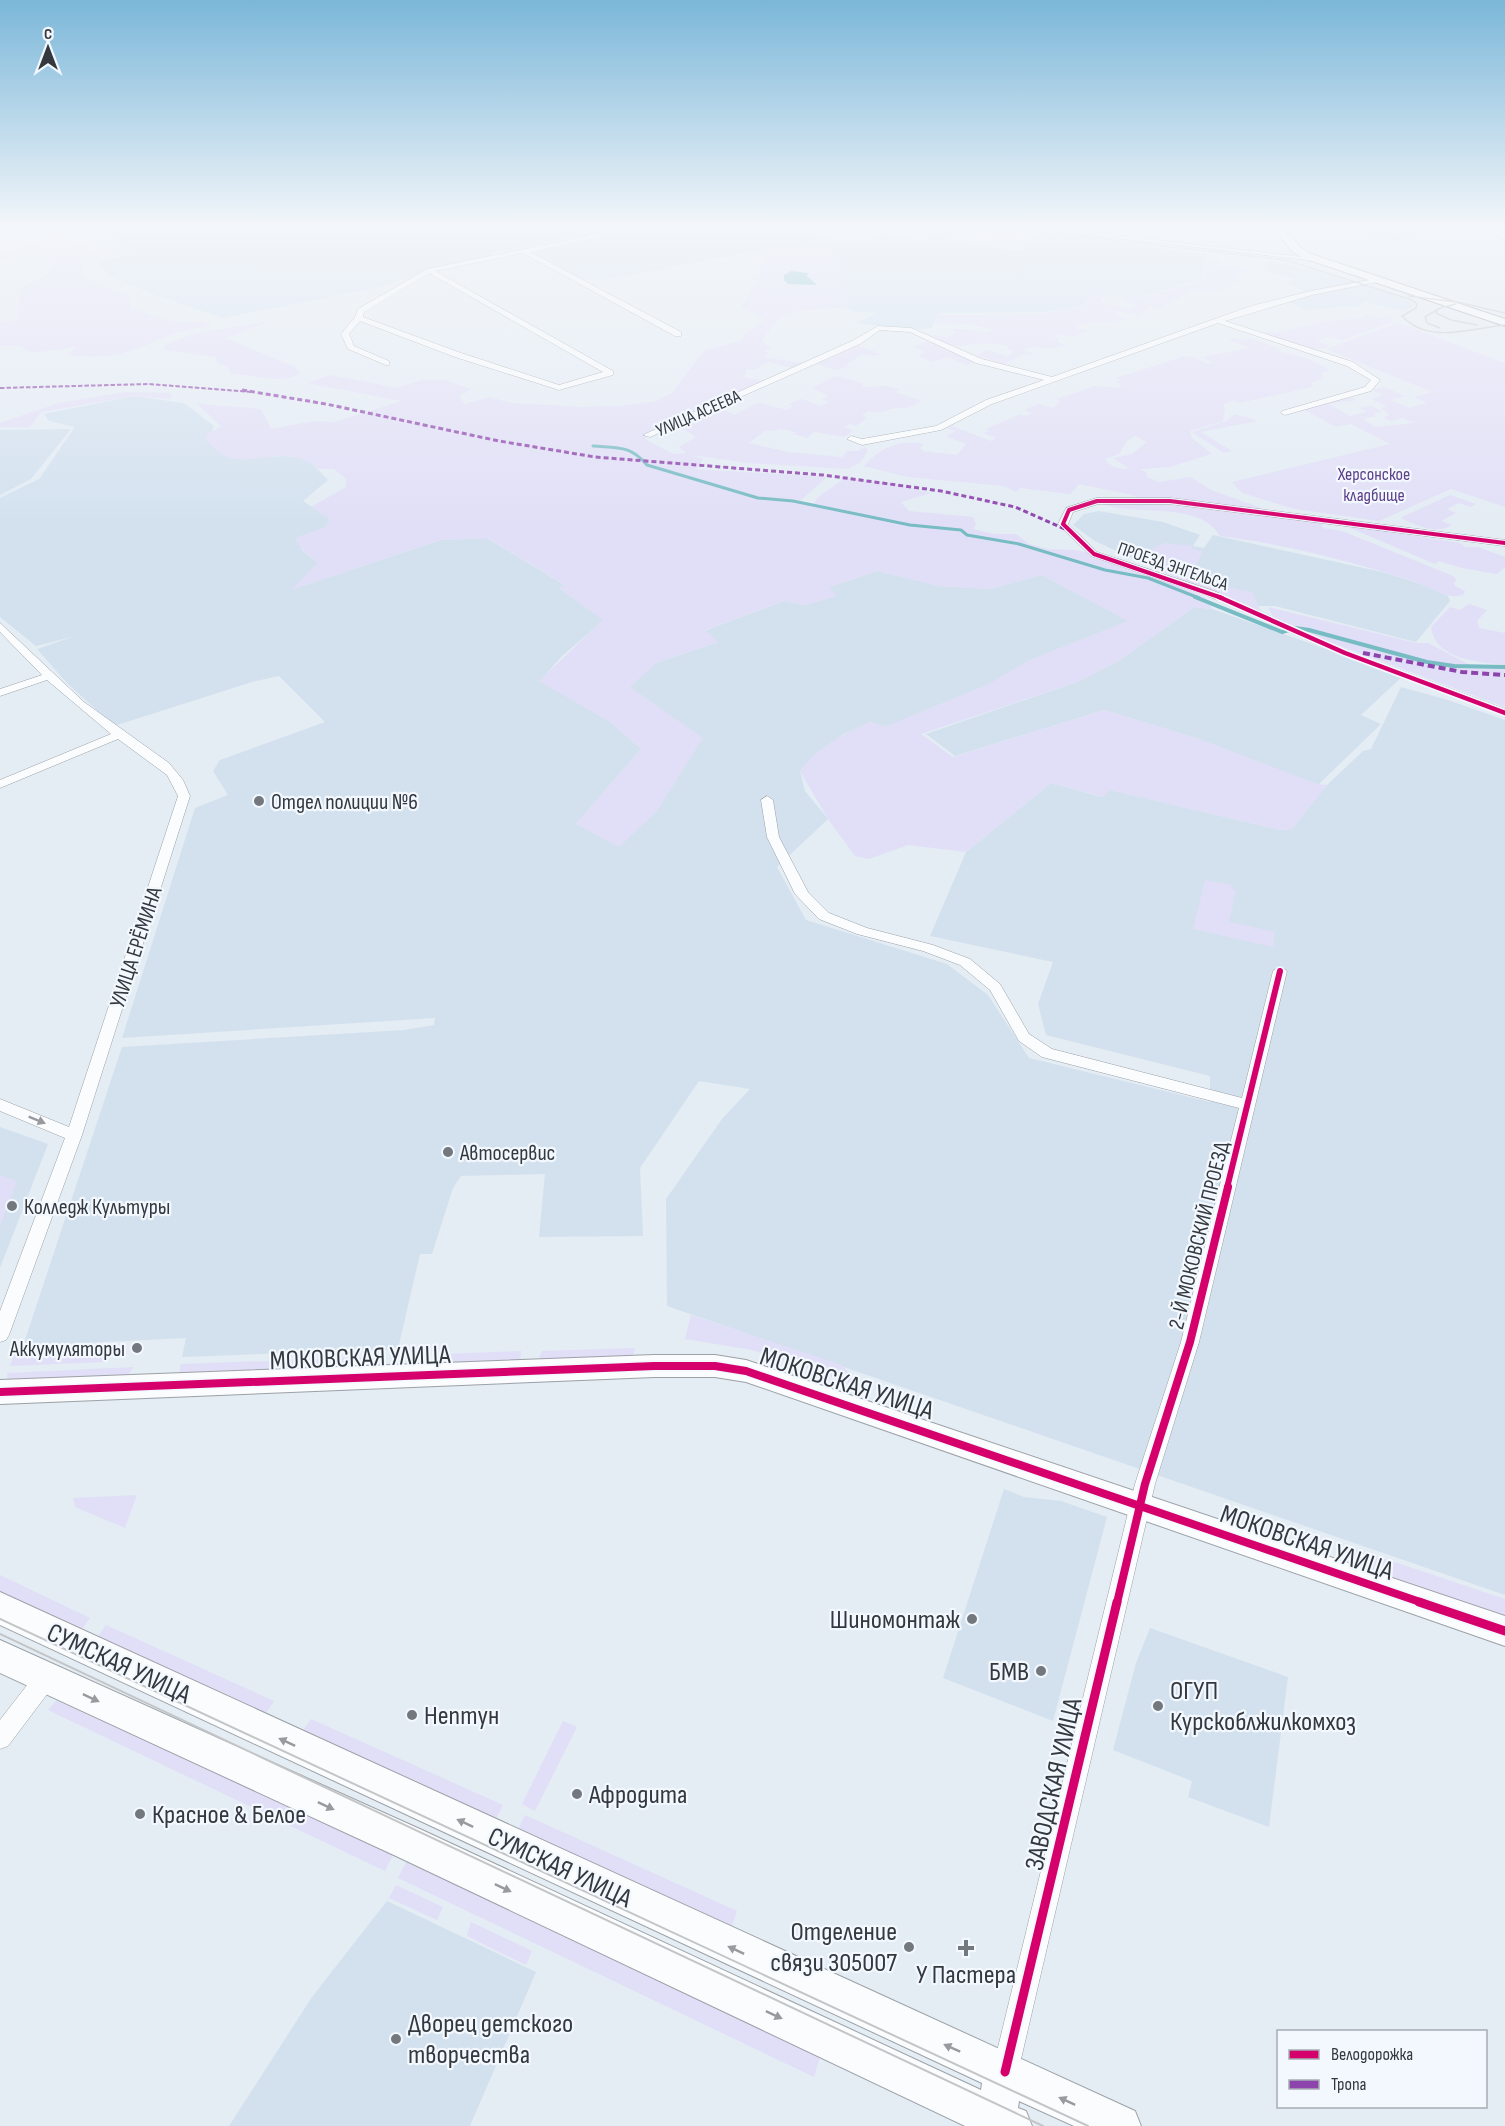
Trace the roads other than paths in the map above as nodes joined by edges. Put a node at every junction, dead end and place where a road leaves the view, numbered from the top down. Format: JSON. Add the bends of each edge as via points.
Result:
{"nodes":[{"id":1,"x":352,"y":326,"type":"edge"},
{"id":2,"x":381,"y":326,"type":"edge"},
{"id":3,"x":528,"y":326,"type":"edge"},
{"id":4,"x":663,"y":326,"type":"edge"},
{"id":5,"x":1204,"y":326,"type":"edge"},
{"id":6,"x":1235,"y":326,"type":"edge"},
{"id":7,"x":678,"y":334,"type":"dead end"},
{"id":8,"x":386,"y":363,"type":"dead end"},
{"id":9,"x":1050,"y":379,"type":"junction"},
{"id":10,"x":1285,"y":413,"type":"dead end"},
{"id":11,"x":647,"y":435,"type":"dead end"},
{"id":12,"x":851,"y":439,"type":"dead end"},
{"id":13,"x":1505,"y":543,"type":"edge"},
{"id":14,"x":0,"y":626,"type":"edge"},
{"id":15,"x":48,"y":676,"type":"junction"},
{"id":16,"x":0,"y":693,"type":"edge"},
{"id":17,"x":1505,"y":713,"type":"edge"},
{"id":18,"x":118,"y":735,"type":"junction"},
{"id":19,"x":0,"y":784,"type":"edge"},
{"id":20,"x":767,"y":800,"type":"dead end"},
{"id":21,"x":1280,"y":970,"type":"dead end"},
{"id":22,"x":0,"y":1105,"type":"edge"},
{"id":23,"x":1248,"y":1105,"type":"junction"},
{"id":24,"x":74,"y":1135,"type":"junction"},
{"id":25,"x":0,"y":1335,"type":"edge"},
{"id":26,"x":0,"y":1392,"type":"edge"},
{"id":27,"x":1140,"y":1506,"type":"junction"},
{"id":28,"x":0,"y":1608,"type":"edge"},
{"id":29,"x":1505,"y":1632,"type":"edge"},
{"id":30,"x":0,"y":1656,"type":"edge"},
{"id":31,"x":46,"y":1678,"type":"junction"},
{"id":32,"x":0,"y":1738,"type":"edge"},
{"id":33,"x":1005,"y":2072,"type":"junction"},
{"id":34,"x":999,"y":2123,"type":"edge"},
{"id":35,"x":1120,"y":2126,"type":"edge"}],
"edges":[{"from":1,"to":8,"type":"street","via":[[345,334],[347,343]]},
{"from":2,"to":3,"type":"street","via":[[559,388],[610,373]]},
{"from":4,"to":7,"type":"street"},
{"from":5,"to":9,"type":"street"},
{"from":6,"to":10,"type":"street","via":[[1341,360],[1376,380],[1368,389]]},
{"from":9,"to":11,"type":"street","name":"УЛИЦА АСЕЕВА","via":[[979,361],[911,330],[878,328],[857,342]]},
{"from":9,"to":12,"type":"street","via":[[989,402],[938,428],[862,442]]},
{"from":13,"to":17,"type":"street","name":"ПРОЕЗД ЭНГЕЛЬСА","via":[[1170,501],[1086,502],[1069,510],[1062,524],[1094,554],[1210,593],[1345,653]]},
{"from":14,"to":15,"type":"street","name":"УЛИЦА ЕРЁМИНА"},
{"from":15,"to":16,"type":"street"},
{"from":15,"to":18,"type":"street","name":"УЛИЦА ЕРЁМИНА"},
{"from":18,"to":19,"type":"street"},
{"from":18,"to":24,"type":"street","name":"УЛИЦА ЕРЁМИНА","via":[[162,765],[177,780],[184,796]]},
{"from":20,"to":23,"type":"street","via":[[773,837],[802,894],[824,916],[965,962],[995,987],[1024,1037],[1047,1053]]},
{"from":21,"to":23,"type":"street","name":"2-Й МОКОВСКИЙ ПРОЕЗД"},
{"from":22,"to":24,"type":"street","one_way":true},
{"from":23,"to":27,"type":"street","name":"2-Й МОКОВСКИЙ ПРОЕЗД","via":[[1190,1342]]},
{"from":24,"to":25,"type":"street","name":"УЛИЦА ЕРЁМИНА"},
{"from":26,"to":27,"type":"street","name":"МОКОВСКАЯ УЛИЦА","via":[[715,1366],[746,1371]]},
{"from":27,"to":29,"type":"street","name":"МОКОВСКАЯ УЛИЦА"},
{"from":27,"to":33,"type":"street","name":"ЗАВОДСКАЯ УЛИЦА"},
{"from":33,"to":28,"type":"main road","name":"СУМСКАЯ УЛИЦА","one_way":true},
{"from":30,"to":31,"type":"main road","name":"СУМСКАЯ УЛИЦА"},
{"from":31,"to":32,"type":"street"},
{"from":31,"to":34,"type":"main road","name":"СУМСКАЯ УЛИЦА","one_way":true,"via":[[409,1843]]},
{"from":33,"to":34,"type":"main road"},
{"from":35,"to":33,"type":"main road","name":"СУМСКАЯ УЛИЦА","one_way":true}]}
